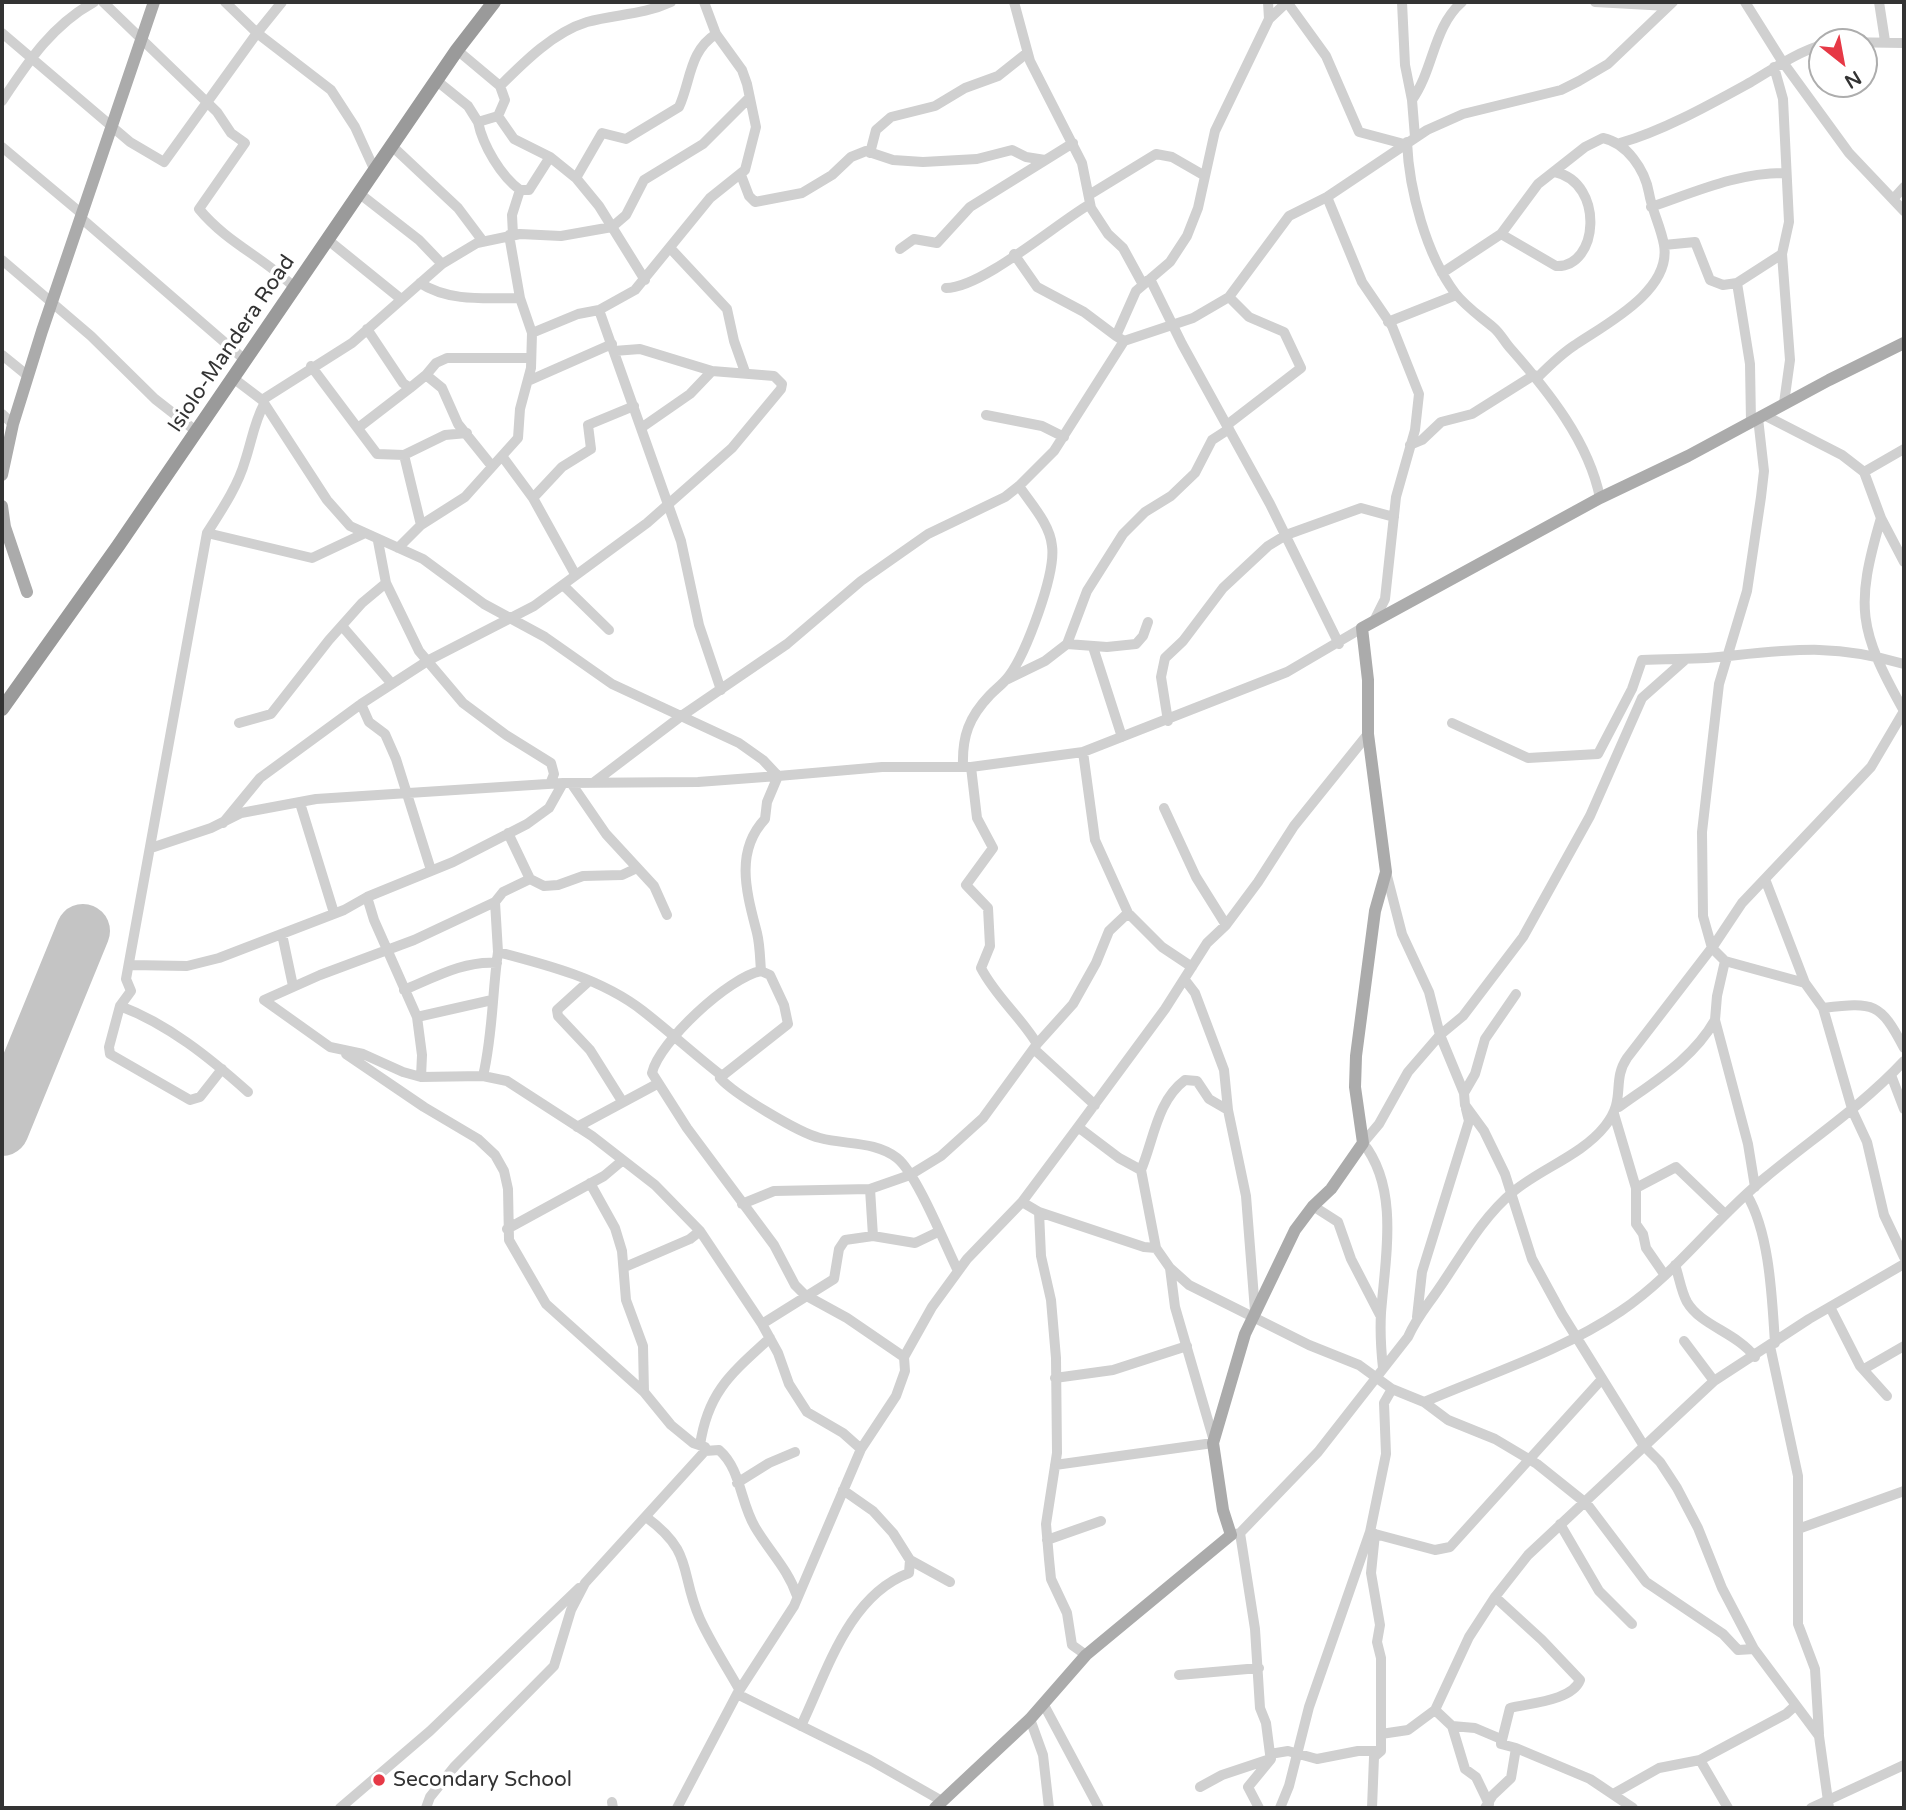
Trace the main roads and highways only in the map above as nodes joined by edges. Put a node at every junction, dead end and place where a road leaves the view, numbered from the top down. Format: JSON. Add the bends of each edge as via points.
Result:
{"nodes":[{"id":1,"x":154,"y":2,"type":"edge"},
{"id":2,"x":488,"y":5,"type":"edge"},
{"id":3,"x":1904,"y":343,"type":"edge"},
{"id":4,"x":2,"y":475,"type":"edge"},
{"id":5,"x":2,"y":506,"type":"edge"},
{"id":6,"x":27,"y":592,"type":"dead end"},
{"id":7,"x":2,"y":709,"type":"edge"},
{"id":8,"x":939,"y":1805,"type":"edge"}],
"edges":[{"from":1,"to":4,"type":"main road","via":[[52,301],[13,424]]},
{"from":2,"to":7,"type":"highway","name":"Isiolo-Mandera Road"},
{"from":3,"to":8,"type":"main road","via":[[1600,498],[1362,628],[1368,734],[1385,872],[1375,911],[1356,1056],[1354,1087],[1363,1143],[1295,1230],[1245,1334],[1214,1442],[1221,1498],[1236,1534],[1086,1655],[1044,1705]]},
{"from":5,"to":6,"type":"main road"}]}
